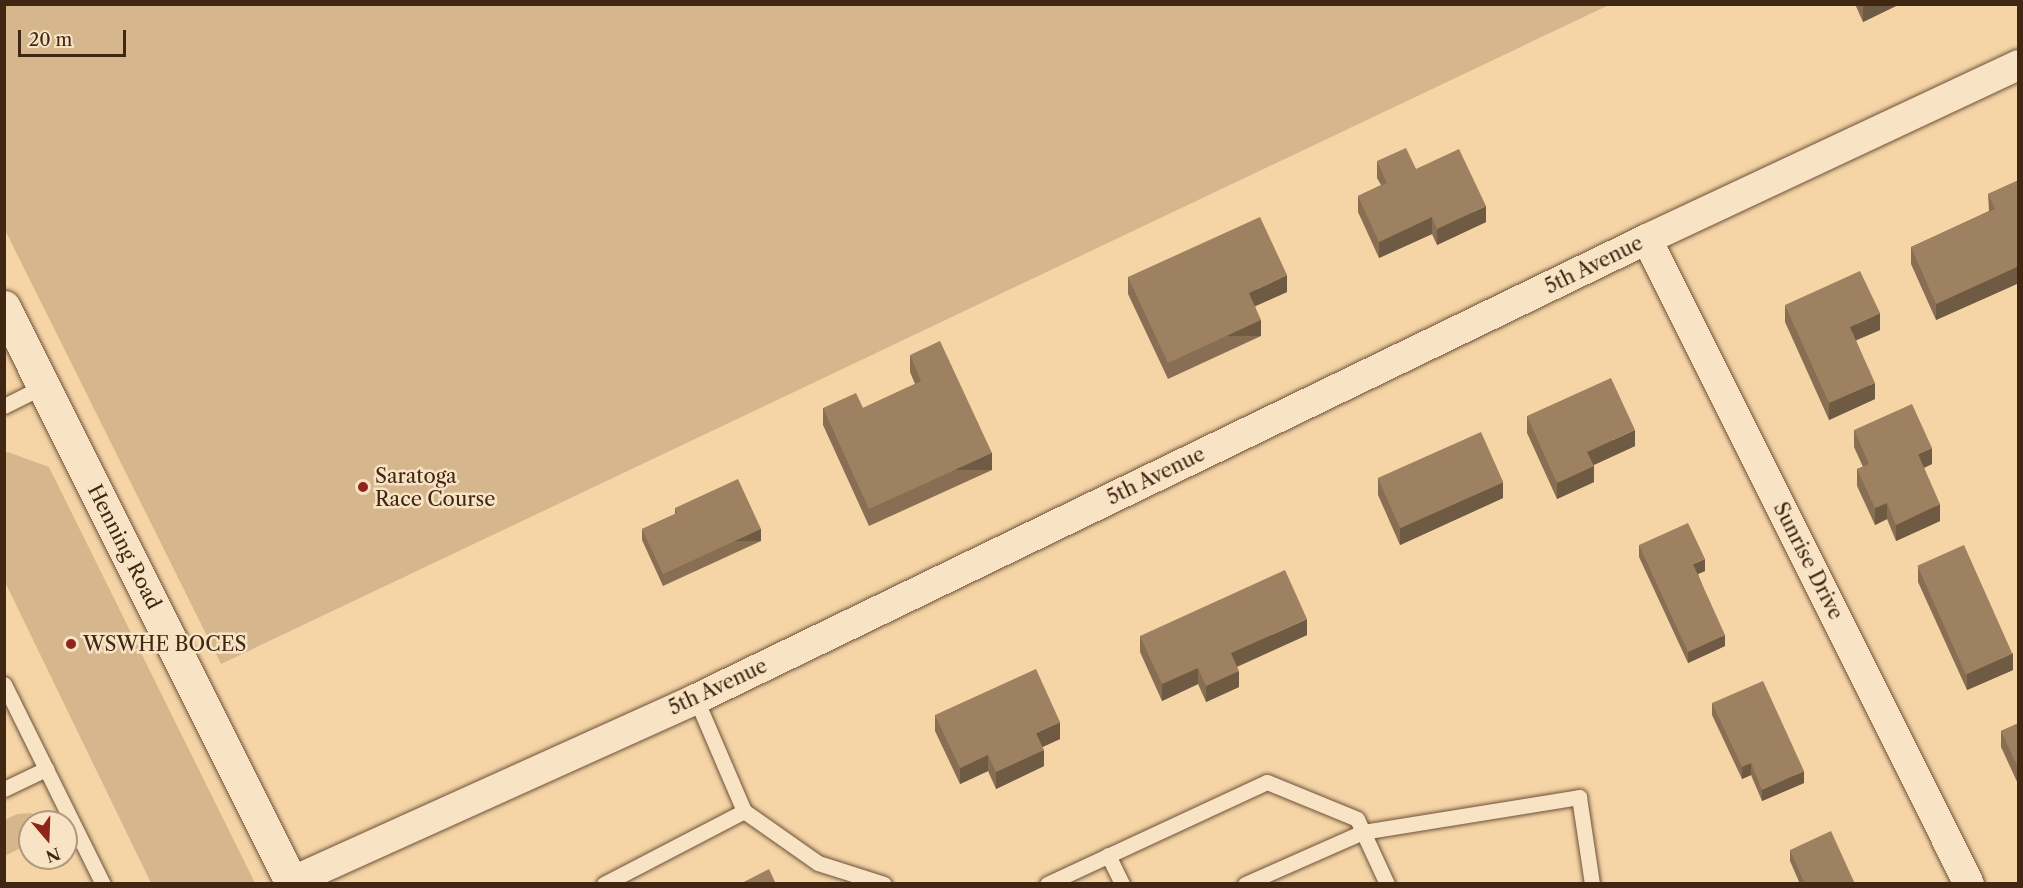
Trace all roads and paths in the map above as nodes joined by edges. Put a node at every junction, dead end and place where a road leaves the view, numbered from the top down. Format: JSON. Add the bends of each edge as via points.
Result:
{"nodes":[{"id":1,"x":2019,"y":65,"type":"edge"},
{"id":2,"x":1647,"y":239,"type":"junction"},
{"id":3,"x":4,"y":307,"type":"edge"},
{"id":4,"x":44,"y":386,"type":"junction"},
{"id":5,"x":4,"y":406,"type":"edge"},
{"id":6,"x":4,"y":684,"type":"edge"},
{"id":7,"x":696,"y":699,"type":"junction"},
{"id":8,"x":46,"y":768,"type":"junction"},
{"id":9,"x":4,"y":789,"type":"edge"},
{"id":10,"x":744,"y":812,"type":"junction"},
{"id":11,"x":1363,"y":832,"type":"junction"},
{"id":12,"x":1108,"y":855,"type":"junction"},
{"id":13,"x":292,"y":883,"type":"edge"},
{"id":14,"x":103,"y":884,"type":"edge"},
{"id":15,"x":604,"y":884,"type":"edge"},
{"id":16,"x":884,"y":884,"type":"edge"},
{"id":17,"x":1047,"y":884,"type":"edge"},
{"id":18,"x":1122,"y":884,"type":"edge"},
{"id":19,"x":1245,"y":884,"type":"edge"},
{"id":20,"x":1387,"y":884,"type":"edge"},
{"id":21,"x":1592,"y":884,"type":"edge"},
{"id":22,"x":1969,"y":884,"type":"edge"}],
"edges":[{"from":1,"to":2,"type":"street","name":"5th Avenue"},
{"from":2,"to":7,"type":"street","name":"5th Avenue"},
{"from":2,"to":22,"type":"street","name":"Sunrise Drive"},
{"from":3,"to":4,"type":"street","name":"Henning Road"},
{"from":4,"to":5,"type":"lane"},
{"from":4,"to":13,"type":"street","name":"Henning Road"},
{"from":6,"to":8,"type":"lane"},
{"from":7,"to":10,"type":"lane"},
{"from":7,"to":13,"type":"street","name":"5th Avenue"},
{"from":8,"to":9,"type":"lane"},
{"from":8,"to":14,"type":"lane"},
{"from":10,"to":15,"type":"lane"},
{"from":10,"to":16,"type":"lane","via":[[818,863]]},
{"from":11,"to":12,"type":"lane","via":[[1358,819],[1267,782]]},
{"from":11,"to":19,"type":"lane"},
{"from":11,"to":20,"type":"lane"},
{"from":11,"to":21,"type":"lane","via":[[1579,797]]},
{"from":12,"to":17,"type":"lane"},
{"from":12,"to":18,"type":"lane"}]}
